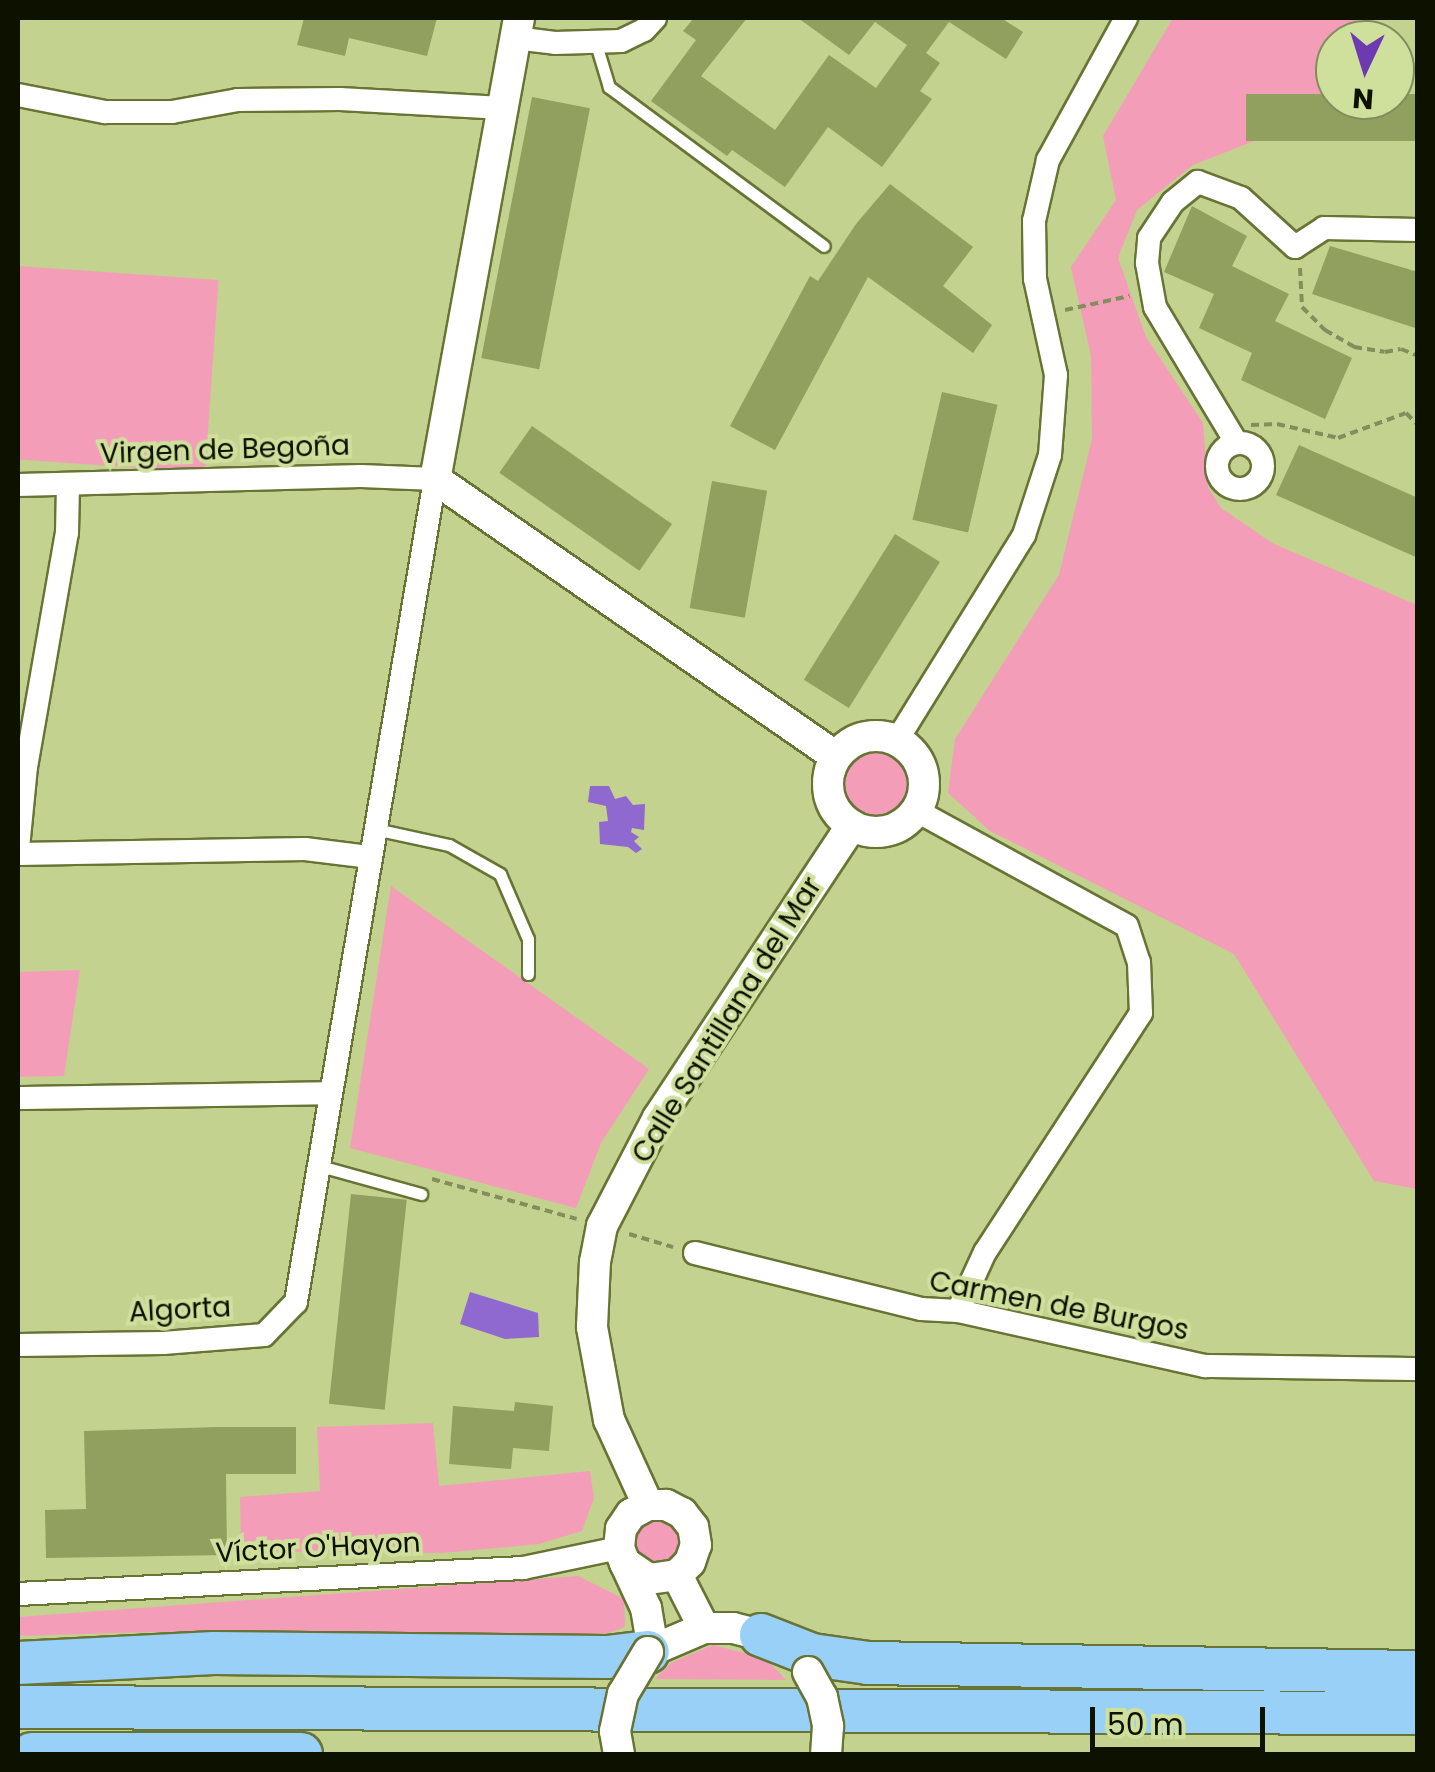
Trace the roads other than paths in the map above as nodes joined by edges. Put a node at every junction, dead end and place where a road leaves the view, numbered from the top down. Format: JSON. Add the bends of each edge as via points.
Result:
{"nodes":[{"id":1,"x":655,"y":18,"type":"edge"},
{"id":2,"x":1126,"y":18,"type":"edge"},
{"id":3,"x":517,"y":28,"type":"edge"},
{"id":4,"x":596,"y":44,"type":"junction"},
{"id":5,"x":18,"y":95,"type":"edge"},
{"id":6,"x":503,"y":108,"type":"junction"},
{"id":7,"x":1418,"y":230,"type":"edge"},
{"id":8,"x":824,"y":246,"type":"dead end"},
{"id":9,"x":1231,"y":434,"type":"road end"},
{"id":10,"x":435,"y":479,"type":"junction"},
{"id":11,"x":68,"y":484,"type":"junction"},
{"id":12,"x":18,"y":485,"type":"edge"},
{"id":13,"x":898,"y":740,"type":"junction"},
{"id":14,"x":836,"y":756,"type":"junction"},
{"id":15,"x":917,"y":810,"type":"junction"},
{"id":16,"x":851,"y":826,"type":"junction"},
{"id":17,"x":374,"y":828,"type":"junction"},
{"id":18,"x":18,"y":851,"type":"edge"},
{"id":19,"x":369,"y":857,"type":"junction"},
{"id":20,"x":528,"y":974,"type":"dead end"},
{"id":21,"x":330,"y":1093,"type":"junction"},
{"id":22,"x":18,"y":1098,"type":"edge"},
{"id":23,"x":321,"y":1157,"type":"junction"},
{"id":24,"x":421,"y":1194,"type":"dead end"},
{"id":25,"x":696,"y":1253,"type":"road end"},
{"id":26,"x":958,"y":1311,"type":"junction"},
{"id":27,"x":18,"y":1345,"type":"edge"},
{"id":28,"x":1418,"y":1369,"type":"edge"},
{"id":29,"x":648,"y":1505,"type":"junction"},
{"id":30,"x":622,"y":1556,"type":"junction"},
{"id":31,"x":677,"y":1575,"type":"junction"},
{"id":32,"x":18,"y":1594,"type":"edge"},
{"id":33,"x":704,"y":1628,"type":"junction"},
{"id":34,"x":761,"y":1634,"type":"junction"},
{"id":35,"x":651,"y":1650,"type":"junction"},
{"id":36,"x":18,"y":1663,"type":"edge"},
{"id":37,"x":1418,"y":1672,"type":"edge"},
{"id":38,"x":18,"y":1707,"type":"edge"},
{"id":39,"x":1418,"y":1713,"type":"edge"},
{"id":40,"x":32,"y":1754,"type":"edge"},
{"id":41,"x":302,"y":1754,"type":"edge"},
{"id":42,"x":619,"y":1754,"type":"edge"},
{"id":43,"x":826,"y":1754,"type":"edge"}],
"edges":[{"from":1,"to":4,"type":"street","via":[[620,41]]},
{"from":2,"to":13,"type":"street","via":[[1048,160],[1034,221],[1035,278],[1056,376],[1050,455],[1024,535]]},
{"from":3,"to":4,"type":"street"},
{"from":3,"to":6,"type":"street"},
{"from":4,"to":8,"type":"lane","via":[[609,87]]},
{"from":5,"to":6,"type":"street","via":[[105,112],[306,99]]},
{"from":6,"to":10,"type":"street"},
{"from":7,"to":9,"type":"street","via":[[1324,228],[1295,247],[1241,198],[1198,182],[1173,202],[1149,238],[1146,263],[1156,307]]},
{"from":10,"to":11,"type":"street","name":"Virgen de Begoña"},
{"from":10,"to":14,"type":"street"},
{"from":10,"to":17,"type":"street","name":"Algorta"},
{"from":11,"to":12,"type":"street","name":"Virgen de Begoña"},
{"from":11,"to":18,"type":"street","via":[[68,533],[26,767]]},
{"from":13,"to":14,"type":"street","via":[[853,741]]},
{"from":13,"to":15,"type":"street","via":[[917,759],[925,784]]},
{"from":14,"to":16,"type":"street","via":[[827,781],[832,807]]},
{"from":15,"to":16,"type":"street","via":[[899,827],[874,833]]},
{"from":15,"to":26,"type":"street","via":[[1127,926],[1139,962],[1141,1013],[985,1252]]},
{"from":16,"to":29,"type":"street","name":"Calle Santillana del Mar","via":[[658,1118],[602,1226],[592,1327],[609,1420]]},
{"from":17,"to":19,"type":"street","name":"Algorta"},
{"from":17,"to":20,"type":"lane","via":[[449,845],[500,874],[528,939]]},
{"from":18,"to":19,"type":"street","via":[[306,849]]},
{"from":19,"to":21,"type":"street","name":"Algorta"},
{"from":21,"to":22,"type":"street"},
{"from":21,"to":23,"type":"street","name":"Algorta"},
{"from":23,"to":24,"type":"lane"},
{"from":23,"to":27,"type":"street","name":"Algorta","via":[[296,1302],[264,1335]]},
{"from":25,"to":26,"type":"street","name":"Carmen de Burgos","via":[[921,1309]]},
{"from":26,"to":28,"type":"street","name":"Carmen de Burgos","via":[[1205,1366]]},
{"from":29,"to":30,"type":"street","via":[[620,1530]]},
{"from":29,"to":31,"type":"street","via":[[682,1512],[693,1527],[696,1545]]},
{"from":30,"to":31,"type":"street","via":[[648,1580]]},
{"from":30,"to":32,"type":"street","name":"Víctor O'Hayon","via":[[523,1568]]},
{"from":30,"to":35,"type":"street","via":[[646,1608]]},
{"from":31,"to":33,"type":"street"},
{"from":33,"to":34,"type":"street"},
{"from":33,"to":35,"type":"street"},
{"from":34,"to":37,"type":"highway","via":[[812,1655],[868,1663]]},
{"from":34,"to":43,"type":"street","bridge":true,"via":[[808,1672],[825,1712]]},
{"from":35,"to":36,"type":"highway","via":[[606,1657],[198,1653]]},
{"from":35,"to":42,"type":"street","bridge":true,"via":[[623,1694],[615,1732]]},
{"from":38,"to":39,"type":"highway"},
{"from":40,"to":41,"type":"highway"}]}
